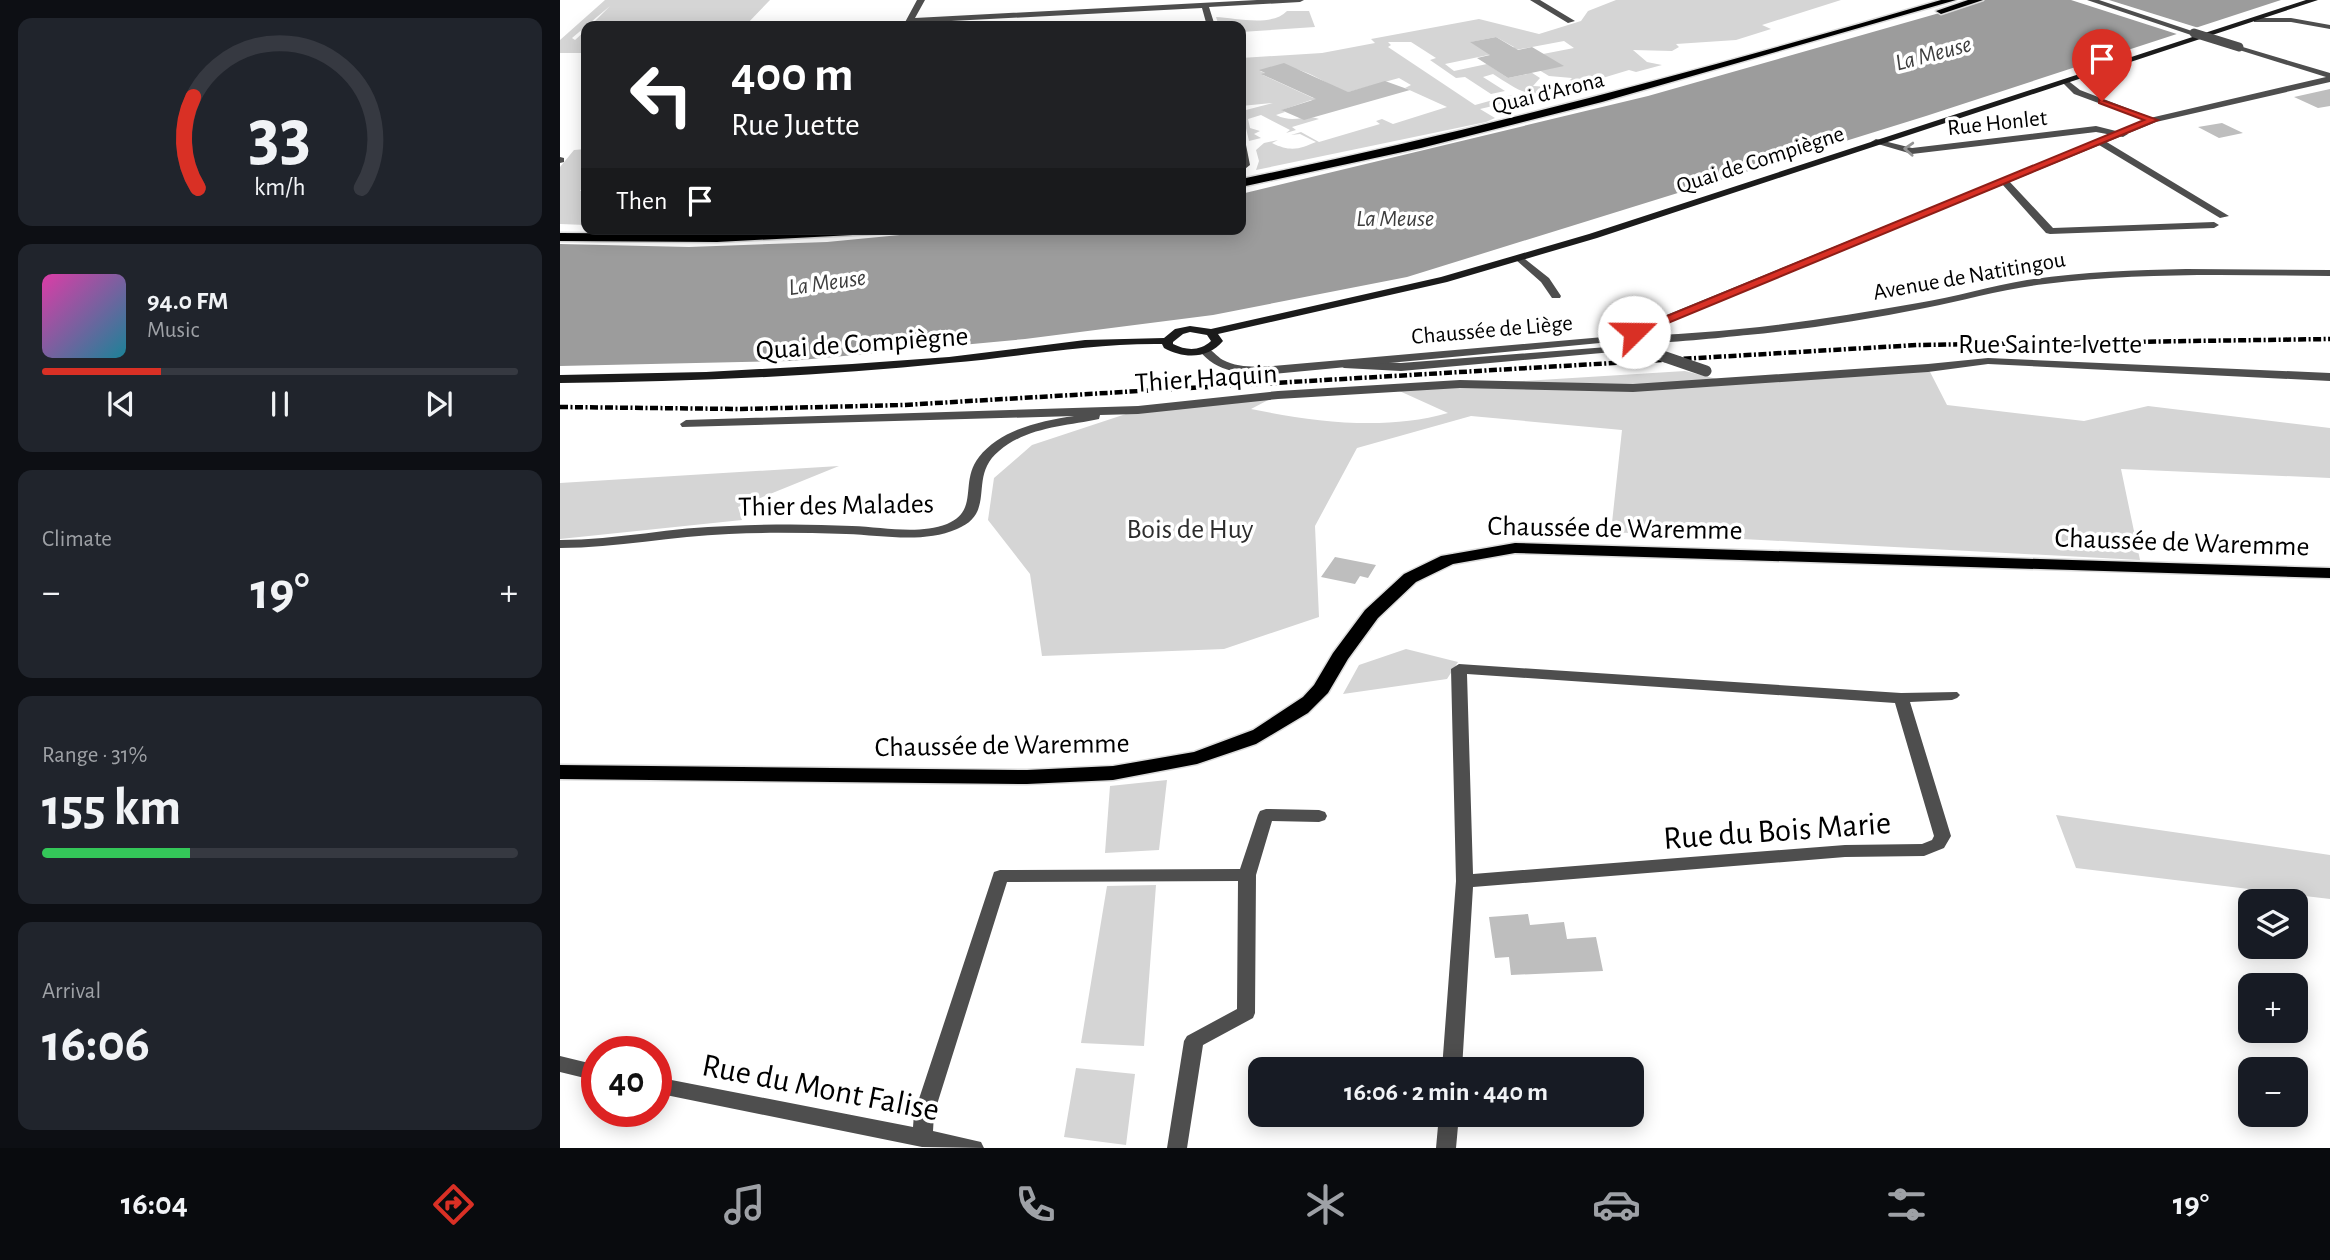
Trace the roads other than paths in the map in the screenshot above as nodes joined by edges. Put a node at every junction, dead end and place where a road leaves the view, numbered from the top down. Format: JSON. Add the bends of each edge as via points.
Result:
{"nodes":[{"id":1,"x":921,"y":0,"type":"edge"},
{"id":2,"x":1300,"y":0,"type":"edge"},
{"id":3,"x":1534,"y":0,"type":"edge"},
{"id":4,"x":1951,"y":0,"type":"edge"},
{"id":5,"x":1978,"y":0,"type":"edge"},
{"id":6,"x":2091,"y":0,"type":"edge"},
{"id":7,"x":2297,"y":0,"type":"edge"},
{"id":8,"x":2315,"y":0,"type":"edge"},
{"id":9,"x":1210,"y":4,"type":"edge"},
{"id":10,"x":2258,"y":20,"type":"junction"},
{"id":11,"x":909,"y":21,"type":"edge"},
{"id":12,"x":952,"y":21,"type":"edge"},
{"id":13,"x":1571,"y":21,"type":"dead end"},
{"id":14,"x":1863,"y":26,"type":"junction"},
{"id":15,"x":2330,"y":27,"type":"edge"},
{"id":16,"x":2194,"y":33,"type":"junction"},
{"id":17,"x":1808,"y":44,"type":"junction"},
{"id":18,"x":2330,"y":78,"type":"edge"},
{"id":19,"x":2066,"y":82,"type":"junction"},
{"id":20,"x":2016,"y":97,"type":"junction"},
{"id":21,"x":2153,"y":120,"type":"junction"},
{"id":22,"x":2123,"y":134,"type":"junction"},
{"id":23,"x":1876,"y":142,"type":"junction"},
{"id":24,"x":2102,"y":143,"type":"junction"},
{"id":25,"x":1246,"y":176,"type":"edge"},
{"id":26,"x":1246,"y":182,"type":"edge"},
{"id":27,"x":2005,"y":182,"type":"junction"},
{"id":28,"x":2224,"y":216,"type":"dead end"},
{"id":29,"x":2214,"y":225,"type":"dead end"},
{"id":30,"x":560,"y":229,"type":"edge"},
{"id":31,"x":581,"y":230,"type":"edge"},
{"id":32,"x":761,"y":235,"type":"edge"},
{"id":33,"x":560,"y":237,"type":"edge"},
{"id":34,"x":1520,"y":258,"type":"junction"},
{"id":35,"x":2330,"y":273,"type":"edge"},
{"id":36,"x":1556,"y":296,"type":"dead end"},
{"id":37,"x":1211,"y":332,"type":"junction"},
{"id":38,"x":1167,"y":341,"type":"junction"},
{"id":39,"x":1619,"y":344,"type":"junction"},
{"id":40,"x":1205,"y":350,"type":"junction"},
{"id":41,"x":2330,"y":377,"type":"edge"},
{"id":42,"x":560,"y":379,"type":"edge"},
{"id":43,"x":1729,"y":382,"type":"junction"},
{"id":44,"x":1138,"y":410,"type":"junction"},
{"id":45,"x":686,"y":424,"type":"dead end"},
{"id":46,"x":560,"y":544,"type":"edge"},
{"id":47,"x":2330,"y":573,"type":"edge"},
{"id":48,"x":1952,"y":695,"type":"dead end"},
{"id":49,"x":1901,"y":698,"type":"junction"},
{"id":50,"x":560,"y":772,"type":"edge"},
{"id":51,"x":1319,"y":816,"type":"dead end"},
{"id":52,"x":1247,"y":875,"type":"junction"},
{"id":53,"x":1465,"y":881,"type":"junction"},
{"id":54,"x":1453,"y":1057,"type":"edge"},
{"id":55,"x":560,"y":1064,"type":"edge"},
{"id":56,"x":581,"y":1069,"type":"edge"},
{"id":57,"x":672,"y":1088,"type":"edge"},
{"id":58,"x":1448,"y":1127,"type":"edge"},
{"id":59,"x":922,"y":1138,"type":"junction"},
{"id":60,"x":974,"y":1148,"type":"edge"},
{"id":61,"x":1177,"y":1148,"type":"edge"},
{"id":62,"x":1446,"y":1148,"type":"edge"}],
"edges":[{"from":1,"to":11,"type":"street"},
{"from":2,"to":9,"type":"street"},
{"from":3,"to":13,"type":"street"},
{"from":4,"to":14,"type":"main road","name":"Quai d'Arona"},
{"from":5,"to":17,"type":"main road"},
{"from":6,"to":16,"type":"street"},
{"from":7,"to":16,"type":"main road","bridge":true},
{"from":8,"to":10,"type":"main road","name":"Quai de Compiègne"},
{"from":9,"to":12,"type":"street"},
{"from":10,"to":15,"type":"street"},
{"from":10,"to":19,"type":"main road","name":"Quai de Compiègne"},
{"from":14,"to":17,"type":"main road","name":"Quai d'Arona"},
{"from":14,"to":25,"type":"main road","name":"Quai d'Arona","via":[[1520,116]]},
{"from":16,"to":18,"type":"street","bridge":true},
{"from":16,"to":20,"type":"main road","via":[[2019,92]]},
{"from":17,"to":26,"type":"main road","name":"Quai d'Arona","via":[[1539,117]]},
{"from":18,"to":21,"type":"street"},
{"from":19,"to":20,"type":"main road","name":"Quai de Compiègne"},
{"from":19,"to":21,"type":"street","via":[[2077,92]]},
{"from":20,"to":23,"type":"main road","name":"Quai de Compiègne"},
{"from":21,"to":22,"type":"street"},
{"from":22,"to":23,"type":"street","name":"Rue Honlet","one_way":true,"via":[[2096,129],[1912,151]]},
{"from":22,"to":24,"type":"street"},
{"from":23,"to":34,"type":"main road","name":"Quai de Compiègne"},
{"from":24,"to":27,"type":"street"},
{"from":24,"to":28,"type":"street"},
{"from":27,"to":29,"type":"street","via":[[2050,231]]},
{"from":27,"to":39,"type":"street"},
{"from":30,"to":31,"type":"main road"},
{"from":32,"to":33,"type":"main road"},
{"from":34,"to":36,"type":"street"},
{"from":34,"to":37,"type":"main road","name":"Quai de Compiègne","via":[[1379,296]]},
{"from":35,"to":39,"type":"street","name":"Avenue de Natitingou","via":[[2073,277],[1904,309]]},
{"from":37,"to":38,"type":"main road","name":"Quai de Compiègne","via":[[1179,331]]},
{"from":37,"to":40,"type":"main road","via":[[1217,341]]},
{"from":38,"to":40,"type":"main road","via":[[1168,346],[1184,352]]},
{"from":38,"to":42,"type":"main road","name":"Quai de Compiègne","via":[[1114,342],[824,371]]},
{"from":39,"to":40,"type":"street","via":[[1401,367],[1344,364],[1244,370],[1218,362]]},
{"from":39,"to":43,"type":"street","bridge":true},
{"from":41,"to":43,"type":"street","name":"Rue Sainte-Ivette","via":[[1988,361]]},
{"from":43,"to":44,"type":"street","name":"Thier Haquin","via":[[1633,388],[1460,384],[1278,395]]},
{"from":44,"to":45,"type":"street","name":"Thier Haquin"},
{"from":44,"to":46,"type":"street","name":"Thier des Malades","via":[[1082,418],[995,445],[976,475],[977,497],[969,515],[946,529],[900,533],[731,530]]},
{"from":47,"to":50,"type":"main road","name":"Chaussée de Waremme","via":[[1494,550],[1465,554],[1408,579],[1377,608],[1320,691],[1303,706],[1247,740],[1181,761],[1090,776]]},
{"from":48,"to":49,"type":"street"},
{"from":49,"to":53,"type":"street","name":"Rue du Bois Marie","via":[[1943,836],[1938,845],[1924,850],[1845,851]]},
{"from":49,"to":53,"type":"street","via":[[1459,669]]},
{"from":51,"to":52,"type":"street","via":[[1266,815]]},
{"from":52,"to":59,"type":"street","via":[[1000,876],[924,1114]]},
{"from":52,"to":61,"type":"street","via":[[1246,1013],[1194,1041]]},
{"from":53,"to":54,"type":"street"},
{"from":55,"to":56,"type":"street"},
{"from":57,"to":59,"type":"street","name":"Rue du Mont Falise"},
{"from":58,"to":62,"type":"street"},
{"from":59,"to":60,"type":"street","name":"Rue du Mont Falise"}]}
